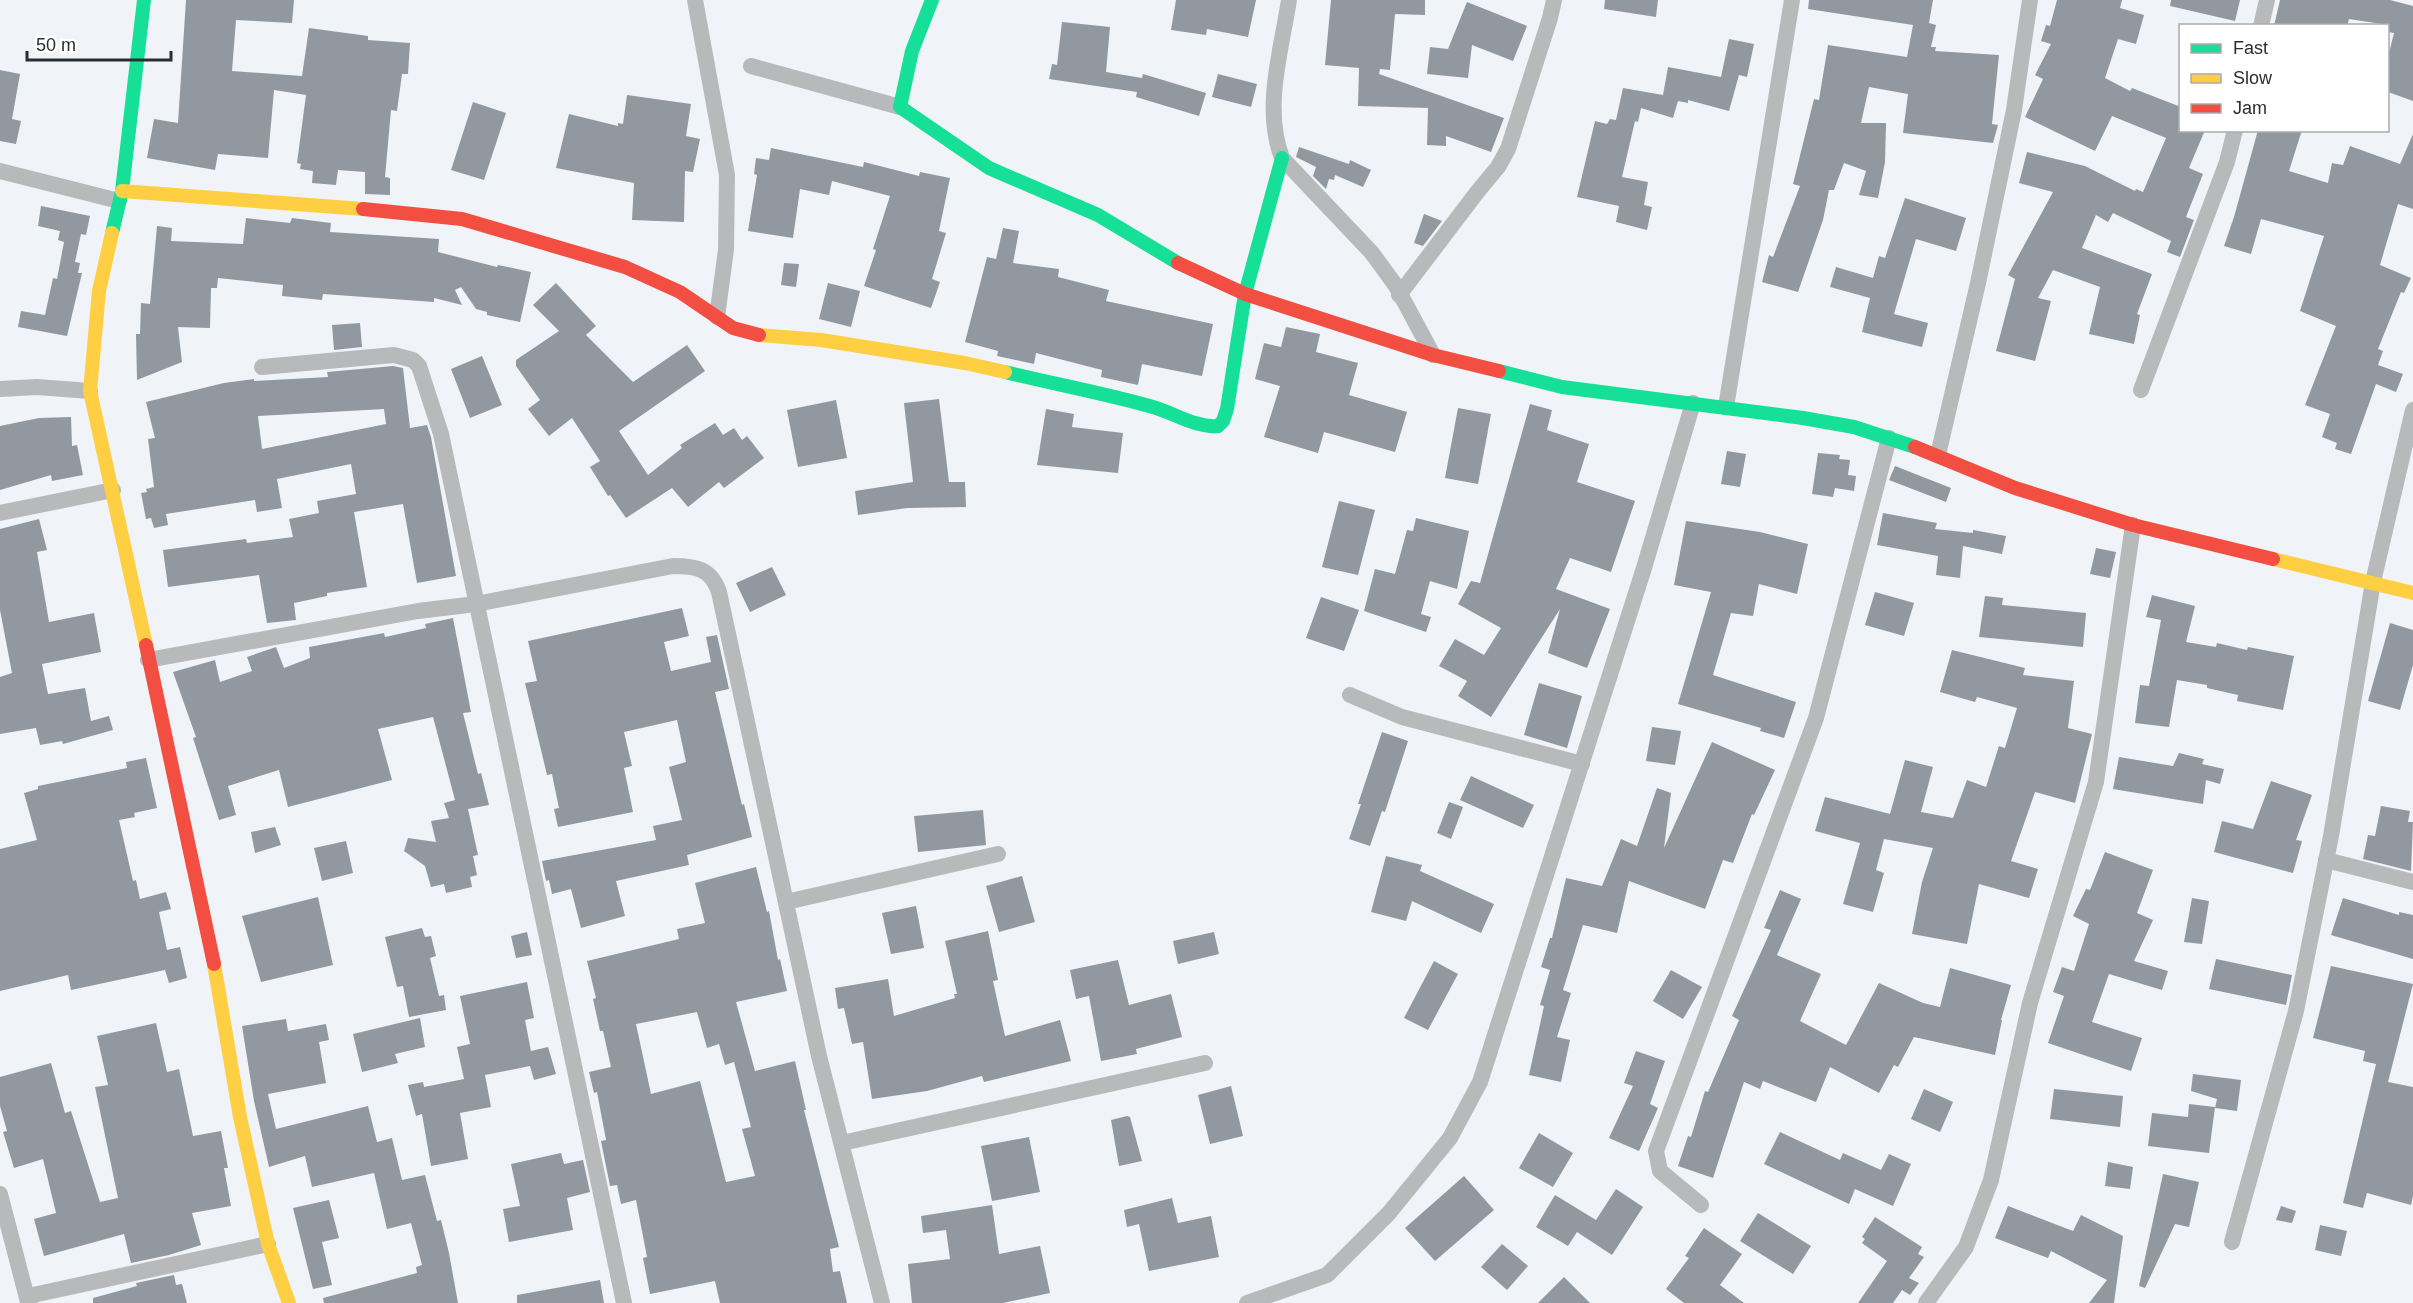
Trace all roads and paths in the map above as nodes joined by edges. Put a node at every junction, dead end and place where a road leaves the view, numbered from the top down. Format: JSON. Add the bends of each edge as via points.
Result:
{"nodes":[{"id":1,"x":144,"y":0,"type":"edge"},
{"id":2,"x":695,"y":0,"type":"edge"},
{"id":3,"x":932,"y":0,"type":"edge"},
{"id":4,"x":1289,"y":0,"type":"edge"},
{"id":5,"x":1554,"y":0,"type":"edge"},
{"id":6,"x":1792,"y":0,"type":"edge"},
{"id":7,"x":2030,"y":0,"type":"edge"},
{"id":8,"x":2267,"y":0,"type":"edge"},
{"id":9,"x":2261,"y":24,"type":"edge"},
{"id":10,"x":751,"y":66,"type":"dead end"},
{"id":11,"x":900,"y":107,"type":"junction"},
{"id":12,"x":2234,"y":132,"type":"edge"},
{"id":13,"x":1282,"y":158,"type":"junction"},
{"id":14,"x":0,"y":171,"type":"edge"},
{"id":15,"x":121,"y":196,"type":"junction"},
{"id":16,"x":1245,"y":294,"type":"junction"},
{"id":17,"x":1399,"y":295,"type":"junction"},
{"id":18,"x":717,"y":317,"type":"junction"},
{"id":19,"x":1433,"y":355,"type":"junction"},
{"id":20,"x":262,"y":367,"type":"dead end"},
{"id":21,"x":0,"y":389,"type":"edge"},
{"id":22,"x":2140,"y":390,"type":"dead end"},
{"id":23,"x":90,"y":391,"type":"junction"},
{"id":24,"x":1693,"y":403,"type":"junction"},
{"id":25,"x":1726,"y":407,"type":"junction"},
{"id":26,"x":2413,"y":410,"type":"edge"},
{"id":27,"x":1889,"y":438,"type":"junction"},
{"id":28,"x":1938,"y":455,"type":"junction"},
{"id":29,"x":113,"y":490,"type":"junction"},
{"id":30,"x":0,"y":513,"type":"edge"},
{"id":31,"x":2133,"y":525,"type":"junction"},
{"id":32,"x":2373,"y":582,"type":"junction"},
{"id":33,"x":2413,"y":593,"type":"edge"},
{"id":34,"x":476,"y":604,"type":"junction"},
{"id":35,"x":148,"y":660,"type":"junction"},
{"id":36,"x":1350,"y":695,"type":"dead end"},
{"id":37,"x":1582,"y":764,"type":"junction"},
{"id":38,"x":998,"y":854,"type":"dead end"},
{"id":39,"x":2326,"y":860,"type":"junction"},
{"id":40,"x":2413,"y":882,"type":"edge"},
{"id":41,"x":786,"y":902,"type":"junction"},
{"id":42,"x":1206,"y":1062,"type":"dead end"},
{"id":43,"x":842,"y":1143,"type":"junction"},
{"id":44,"x":0,"y":1194,"type":"edge"},
{"id":45,"x":1701,"y":1205,"type":"dead end"},
{"id":46,"x":2232,"y":1242,"type":"dead end"},
{"id":47,"x":268,"y":1244,"type":"junction"},
{"id":48,"x":28,"y":1303,"type":"edge"},
{"id":49,"x":288,"y":1303,"type":"edge"},
{"id":50,"x":624,"y":1303,"type":"edge"},
{"id":51,"x":882,"y":1303,"type":"edge"},
{"id":52,"x":1247,"y":1303,"type":"edge"},
{"id":53,"x":1926,"y":1303,"type":"edge"}],
"edges":[{"from":1,"to":15,"type":"street"},
{"from":2,"to":18,"type":"street","via":[[727,175],[726,250]]},
{"from":3,"to":11,"type":"street","via":[[912,51]]},
{"from":4,"to":13,"type":"street","via":[[1272,107]]},
{"from":5,"to":17,"type":"street","via":[[1503,158]]},
{"from":6,"to":25,"type":"street"},
{"from":7,"to":28,"type":"street","via":[[2014,110]]},
{"from":8,"to":9,"type":"street"},
{"from":10,"to":11,"type":"street"},
{"from":11,"to":16,"type":"street","via":[[988,168],[1098,215],[1168,259]]},
{"from":12,"to":22,"type":"street","via":[[2227,162]]},
{"from":13,"to":16,"type":"street"},
{"from":13,"to":17,"type":"street","via":[[1372,253]]},
{"from":14,"to":15,"type":"street"},
{"from":15,"to":18,"type":"street","via":[[462,219],[626,267],[680,292]]},
{"from":15,"to":23,"type":"street","via":[[99,291]]},
{"from":16,"to":18,"type":"street","via":[[1227,409],[1223,421],[1212,428],[1151,406],[965,363],[821,340],[764,336],[733,328]]},
{"from":16,"to":19,"type":"street"},
{"from":17,"to":19,"type":"street"},
{"from":19,"to":24,"type":"street","via":[[1562,387]]},
{"from":20,"to":34,"type":"street","via":[[394,355],[413,360],[419,366],[441,434]]},
{"from":21,"to":23,"type":"street"},
{"from":23,"to":29,"type":"street"},
{"from":24,"to":25,"type":"street"},
{"from":24,"to":37,"type":"street"},
{"from":25,"to":27,"type":"street","via":[[1854,427]]},
{"from":26,"to":32,"type":"street"},
{"from":27,"to":28,"type":"street"},
{"from":27,"to":45,"type":"street","via":[[1816,718],[1656,1151],[1660,1171]]},
{"from":28,"to":31,"type":"street","via":[[2015,488]]},
{"from":29,"to":30,"type":"street"},
{"from":29,"to":35,"type":"street"},
{"from":31,"to":32,"type":"street"},
{"from":31,"to":53,"type":"street","via":[[2096,782],[2030,1003],[1991,1180],[1966,1247]]},
{"from":32,"to":33,"type":"street"},
{"from":32,"to":39,"type":"street"},
{"from":34,"to":35,"type":"street"},
{"from":34,"to":41,"type":"street","via":[[673,566],[705,570],[719,591]]},
{"from":34,"to":50,"type":"street"},
{"from":35,"to":47,"type":"street","via":[[207,925],[240,1116]]},
{"from":36,"to":37,"type":"street","via":[[1402,717]]},
{"from":37,"to":52,"type":"street","via":[[1480,1082],[1450,1138],[1389,1213],[1327,1275]]},
{"from":38,"to":41,"type":"street"},
{"from":39,"to":40,"type":"street"},
{"from":39,"to":46,"type":"street","via":[[2296,1011]]},
{"from":41,"to":43,"type":"street"},
{"from":42,"to":43,"type":"street"},
{"from":43,"to":51,"type":"street"},
{"from":44,"to":48,"type":"street"},
{"from":47,"to":48,"type":"street","via":[[33,1295]]},
{"from":47,"to":49,"type":"street"}]}
